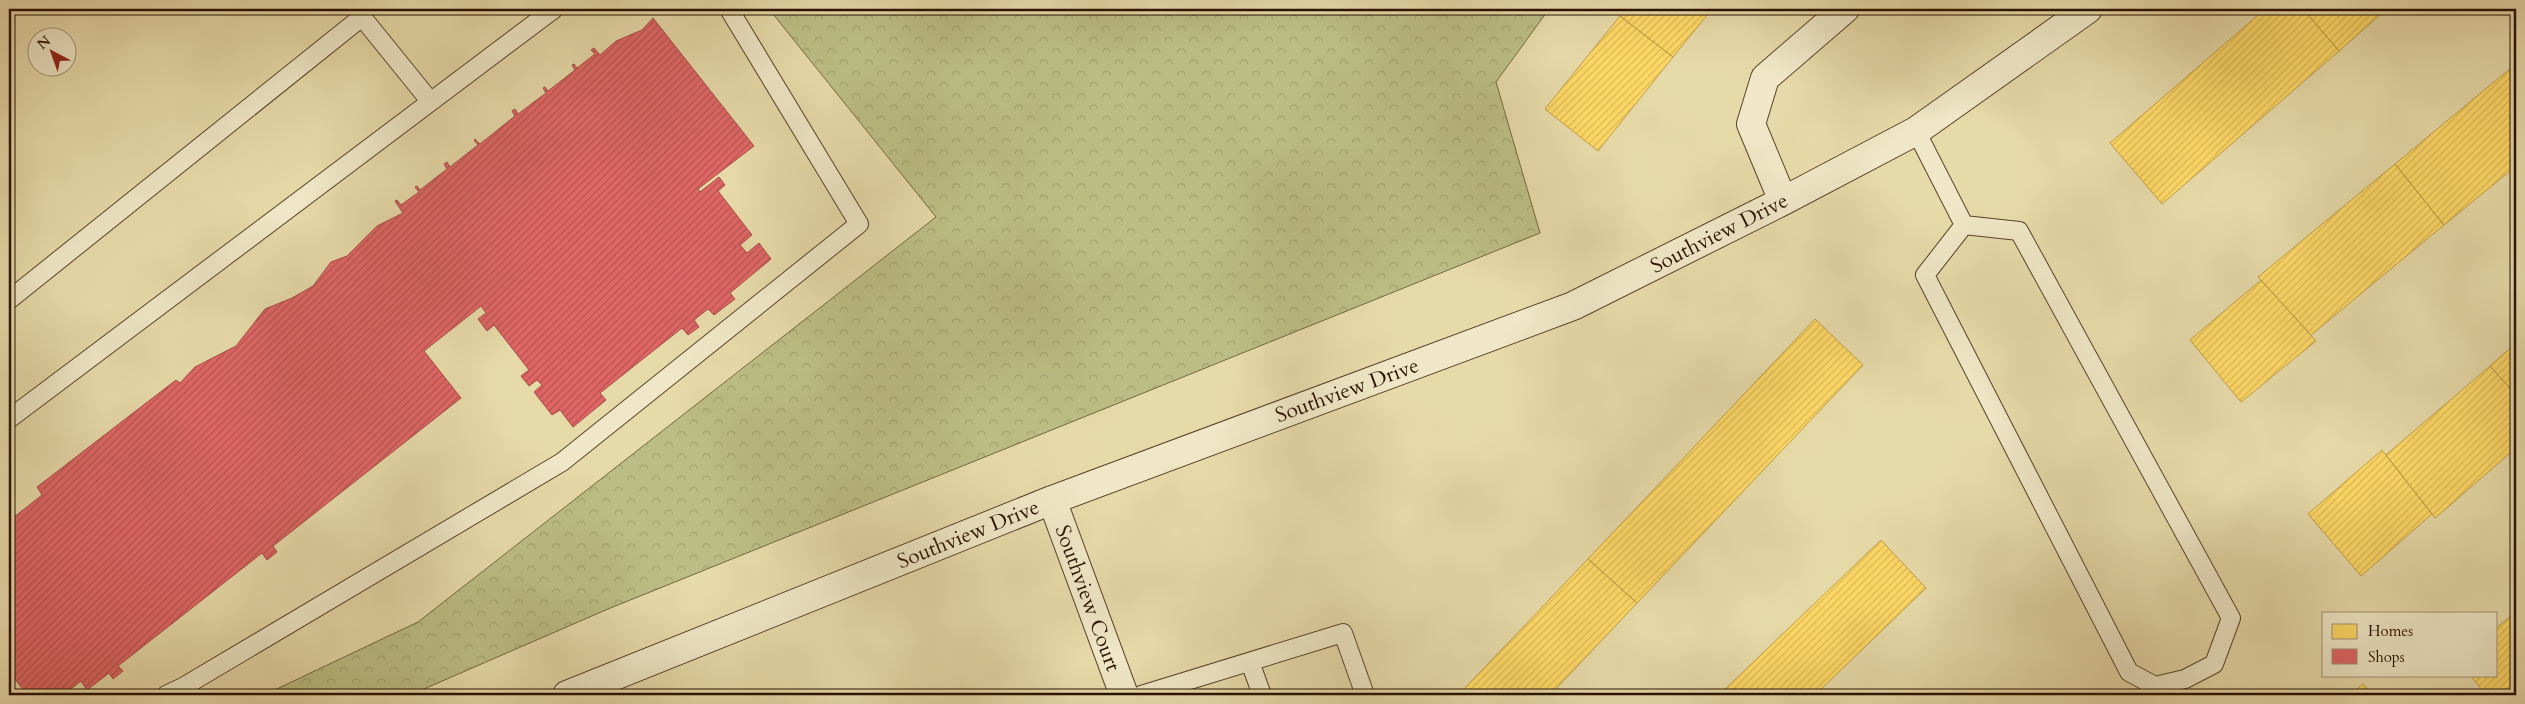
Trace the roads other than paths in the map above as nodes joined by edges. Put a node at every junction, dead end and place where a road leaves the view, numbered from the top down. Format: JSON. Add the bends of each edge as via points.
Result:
{"nodes":[{"id":1,"x":554,"y":9,"type":"edge"},
{"id":2,"x":729,"y":9,"type":"edge"},
{"id":3,"x":1845,"y":9,"type":"edge"},
{"id":4,"x":2088,"y":9,"type":"edge"},
{"id":5,"x":358,"y":13,"type":"edge"},
{"id":6,"x":430,"y":101,"type":"junction"},
{"id":7,"x":1916,"y":131,"type":"junction"},
{"id":8,"x":1782,"y":202,"type":"junction"},
{"id":9,"x":1964,"y":225,"type":"junction"},
{"id":10,"x":9,"y":300,"type":"edge"},
{"id":11,"x":9,"y":419,"type":"edge"},
{"id":12,"x":1052,"y":500,"type":"junction"},
{"id":13,"x":1250,"y":662,"type":"junction"},
{"id":14,"x":166,"y":695,"type":"edge"},
{"id":15,"x":567,"y":695,"type":"edge"},
{"id":16,"x":1124,"y":695,"type":"edge"},
{"id":17,"x":1141,"y":695,"type":"edge"},
{"id":18,"x":1262,"y":695,"type":"edge"},
{"id":19,"x":1365,"y":695,"type":"edge"}],
"edges":[{"from":1,"to":6,"type":"lane"},
{"from":2,"to":14,"type":"lane","via":[[859,224],[562,462]]},
{"from":3,"to":8,"type":"street","via":[[1765,78],[1751,124]]},
{"from":4,"to":7,"type":"street","name":"Southview Drive"},
{"from":5,"to":6,"type":"lane"},
{"from":5,"to":10,"type":"lane"},
{"from":6,"to":11,"type":"lane"},
{"from":7,"to":8,"type":"street","name":"Southview Drive"},
{"from":7,"to":9,"type":"lane"},
{"from":8,"to":12,"type":"street","name":"Southview Drive","via":[[1573,306]]},
{"from":9,"to":9,"type":"lane","via":[[2019,231],[2231,618],[2214,664],[2185,679],[2155,686],[2129,672],[1925,275]]},
{"from":12,"to":15,"type":"street","name":"Southview Drive"},
{"from":12,"to":16,"type":"street","name":"Southview Court"},
{"from":13,"to":17,"type":"lane"},
{"from":13,"to":18,"type":"lane"},
{"from":13,"to":19,"type":"lane","via":[[1343,633]]}]}
